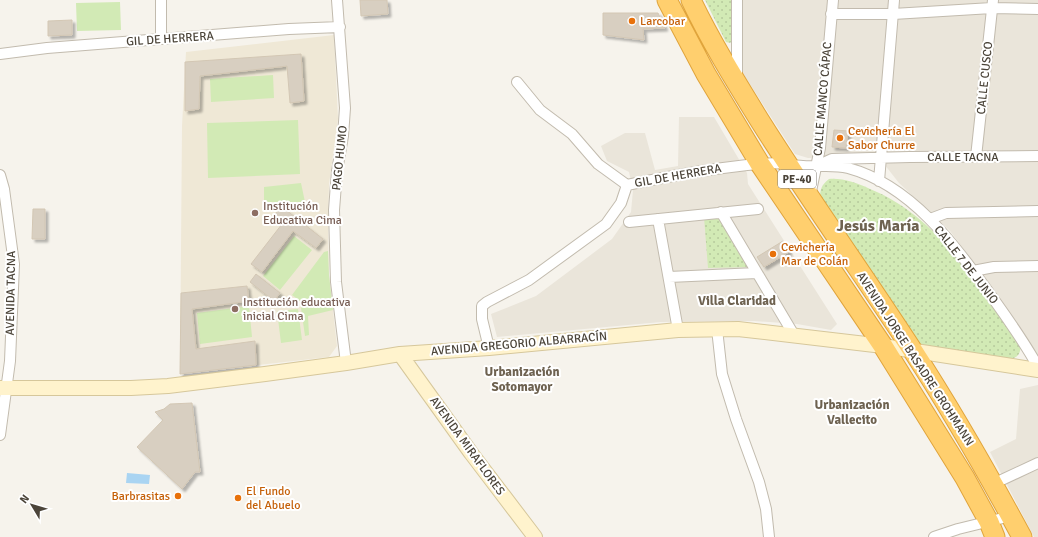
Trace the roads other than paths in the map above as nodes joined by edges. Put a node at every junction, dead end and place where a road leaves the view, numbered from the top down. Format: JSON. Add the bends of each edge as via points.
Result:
{"nodes":[{"id":1,"x":160,"y":0,"type":"edge"},
{"id":2,"x":337,"y":0,"type":"edge"},
{"id":3,"x":667,"y":0,"type":"edge"},
{"id":4,"x":691,"y":0,"type":"edge"},
{"id":5,"x":737,"y":0,"type":"edge"},
{"id":6,"x":833,"y":0,"type":"edge"},
{"id":7,"x":894,"y":0,"type":"edge"},
{"id":8,"x":992,"y":4,"type":"edge"},
{"id":9,"x":1038,"y":9,"type":"edge"},
{"id":10,"x":831,"y":14,"type":"junction"},
{"id":11,"x":894,"y":14,"type":"junction"},
{"id":12,"x":340,"y":27,"type":"junction"},
{"id":13,"x":162,"y":39,"type":"junction"},
{"id":14,"x":0,"y":54,"type":"edge"},
{"id":15,"x":517,"y":82,"type":"dead end"},
{"id":16,"x":737,"y":84,"type":"junction"},
{"id":17,"x":1038,"y":156,"type":"edge"},
{"id":18,"x":976,"y":157,"type":"junction"},
{"id":19,"x":881,"y":158,"type":"junction"},
{"id":20,"x":760,"y":164,"type":"junction"},
{"id":21,"x":787,"y":164,"type":"junction"},
{"id":22,"x":817,"y":166,"type":"junction"},
{"id":23,"x":0,"y":175,"type":"edge"},
{"id":24,"x":879,"y":181,"type":"junction"},
{"id":25,"x":627,"y":185,"type":"junction"},
{"id":26,"x":810,"y":198,"type":"junction"},
{"id":27,"x":758,"y":209,"type":"dead end"},
{"id":28,"x":1038,"y":211,"type":"edge"},
{"id":29,"x":721,"y":212,"type":"junction"},
{"id":30,"x":658,"y":219,"type":"junction"},
{"id":31,"x":930,"y":219,"type":"junction"},
{"id":32,"x":629,"y":222,"type":"dead end"},
{"id":33,"x":1038,"y":266,"type":"edge"},
{"id":34,"x":973,"y":271,"type":"junction"},
{"id":35,"x":757,"y":273,"type":"junction"},
{"id":36,"x":669,"y":277,"type":"junction"},
{"id":37,"x":717,"y":329,"type":"junction"},
{"id":38,"x":678,"y":330,"type":"junction"},
{"id":39,"x":794,"y":335,"type":"junction"},
{"id":40,"x":884,"y":346,"type":"junction"},
{"id":41,"x":489,"y":348,"type":"junction"},
{"id":42,"x":913,"y":351,"type":"junction"},
{"id":43,"x":400,"y":354,"type":"junction"},
{"id":44,"x":346,"y":363,"type":"junction"},
{"id":45,"x":1038,"y":369,"type":"edge"},
{"id":46,"x":2,"y":387,"type":"edge"},
{"id":47,"x":0,"y":435,"type":"edge"},
{"id":48,"x":1038,"y":463,"type":"edge"},
{"id":49,"x":993,"y":484,"type":"junction"},
{"id":50,"x":1011,"y":516,"type":"junction"},
{"id":51,"x":992,"y":530,"type":"edge"},
{"id":52,"x":535,"y":537,"type":"edge"},
{"id":53,"x":769,"y":537,"type":"edge"},
{"id":54,"x":934,"y":537,"type":"edge"},
{"id":55,"x":1022,"y":537,"type":"edge"}],
"edges":[{"from":1,"to":13,"type":"street"},
{"from":2,"to":12,"type":"street","name":"PAGO HUMO"},
{"from":3,"to":20,"type":"highway","name":"AVENIDA JORGE BASADRE GROHMANN","number":"PE-40","via":[[706,74]]},
{"from":4,"to":16,"type":"highway","name":"AVENIDA JORGE BASADRE GROHMANN","number":"PE-40"},
{"from":5,"to":16,"type":"street"},
{"from":6,"to":10,"type":"street","name":"CALLE MANCO CÁPAC"},
{"from":7,"to":11,"type":"street"},
{"from":8,"to":9,"type":"street"},
{"from":8,"to":11,"type":"street"},
{"from":8,"to":18,"type":"street","name":"CALLE CUSCO"},
{"from":10,"to":11,"type":"street"},
{"from":10,"to":22,"type":"street","name":"CALLE MANCO CÁPAC"},
{"from":11,"to":19,"type":"street"},
{"from":12,"to":13,"type":"street","name":"GIL DE HERRERA"},
{"from":12,"to":44,"type":"street","name":"PAGO HUMO","via":[[345,108],[334,210],[336,282]]},
{"from":13,"to":14,"type":"street","name":"GIL DE HERRERA"},
{"from":15,"to":25,"type":"street","name":"GIL DE HERRERA","via":[[540,110],[572,134],[598,164]]},
{"from":16,"to":21,"type":"highway","name":"AVENIDA JORGE BASADRE GROHMANN","number":"PE-40"},
{"from":17,"to":18,"type":"street","name":"CALLE TACNA"},
{"from":18,"to":19,"type":"street","name":"CALLE TACNA"},
{"from":19,"to":22,"type":"street","name":"CALLE TACNA","via":[[832,159]]},
{"from":19,"to":24,"type":"street"},
{"from":20,"to":21,"type":"street","name":"CALLE 7 DE JUNIO"},
{"from":20,"to":25,"type":"street","name":"GIL DE HERRERA","via":[[714,169]]},
{"from":20,"to":40,"type":"highway","name":"AVENIDA JORGE BASADRE GROHMANN","number":"PE-40"},
{"from":21,"to":22,"type":"street","name":"CALLE 7 DE JUNIO"},
{"from":21,"to":26,"type":"highway","name":"AVENIDA JORGE BASADRE GROHMANN","number":"PE-40"},
{"from":22,"to":24,"type":"street","name":"CALLE 7 DE JUNIO","via":[[848,168]]},
{"from":22,"to":26,"type":"street","name":"CALLE MANCO CÁPAC"},
{"from":23,"to":46,"type":"street","name":"AVENIDA TACNA","via":[[14,264],[10,361]]},
{"from":24,"to":31,"type":"street","name":"CALLE 7 DE JUNIO"},
{"from":25,"to":41,"type":"street","via":[[621,203],[606,224],[529,280],[482,306],[482,319]]},
{"from":26,"to":42,"type":"highway","name":"AVENIDA JORGE BASADRE GROHMANN","number":"PE-40"},
{"from":27,"to":29,"type":"street"},
{"from":28,"to":31,"type":"street","via":[[946,213]]},
{"from":29,"to":30,"type":"street"},
{"from":29,"to":35,"type":"street"},
{"from":30,"to":32,"type":"street"},
{"from":30,"to":36,"type":"street"},
{"from":31,"to":34,"type":"street","name":"CALLE 7 DE JUNIO"},
{"from":33,"to":34,"type":"street","via":[[994,267]]},
{"from":34,"to":45,"type":"street","name":"CALLE 7 DE JUNIO","via":[[1016,330]]},
{"from":35,"to":36,"type":"street"},
{"from":35,"to":39,"type":"street"},
{"from":36,"to":38,"type":"street"},
{"from":37,"to":38,"type":"street","name":"AVENIDA GREGORIO ALBARRACÍN"},
{"from":37,"to":39,"type":"street","name":"AVENIDA GREGORIO ALBARRACÍN"},
{"from":37,"to":53,"type":"street","via":[[722,374],[766,509]]},
{"from":38,"to":41,"type":"street","name":"AVENIDA GREGORIO ALBARRACÍN"},
{"from":39,"to":40,"type":"street","name":"AVENIDA GREGORIO ALBARRACÍN"},
{"from":40,"to":42,"type":"street","name":"AVENIDA GREGORIO ALBARRACÍN"},
{"from":40,"to":51,"type":"highway","name":"AVENIDA JORGE BASADRE GROHMANN","number":"PE-40","via":[[953,458]]},
{"from":41,"to":43,"type":"street","name":"AVENIDA GREGORIO ALBARRACÍN"},
{"from":42,"to":45,"type":"street","name":"AVENIDA GREGORIO ALBARRACÍN"},
{"from":42,"to":49,"type":"highway","name":"AVENIDA JORGE BASADRE GROHMANN","number":"PE-40"},
{"from":43,"to":44,"type":"street","name":"AVENIDA GREGORIO ALBARRACÍN"},
{"from":43,"to":52,"type":"street","name":"AVENIDA MIRAFLORES"},
{"from":44,"to":46,"type":"street","name":"AVENIDA GREGORIO ALBARRACÍN","via":[[168,386]]},
{"from":46,"to":47,"type":"street","name":"AVENIDA TACNA"},
{"from":48,"to":49,"type":"street"},
{"from":49,"to":50,"type":"highway","name":"AVENIDA JORGE BASADRE GROHMANN","number":"PE-40"},
{"from":50,"to":51,"type":"street"},
{"from":50,"to":55,"type":"highway","name":"AVENIDA JORGE BASADRE GROHMANN","number":"PE-40"},
{"from":51,"to":54,"type":"street","via":[[958,529]]}]}
